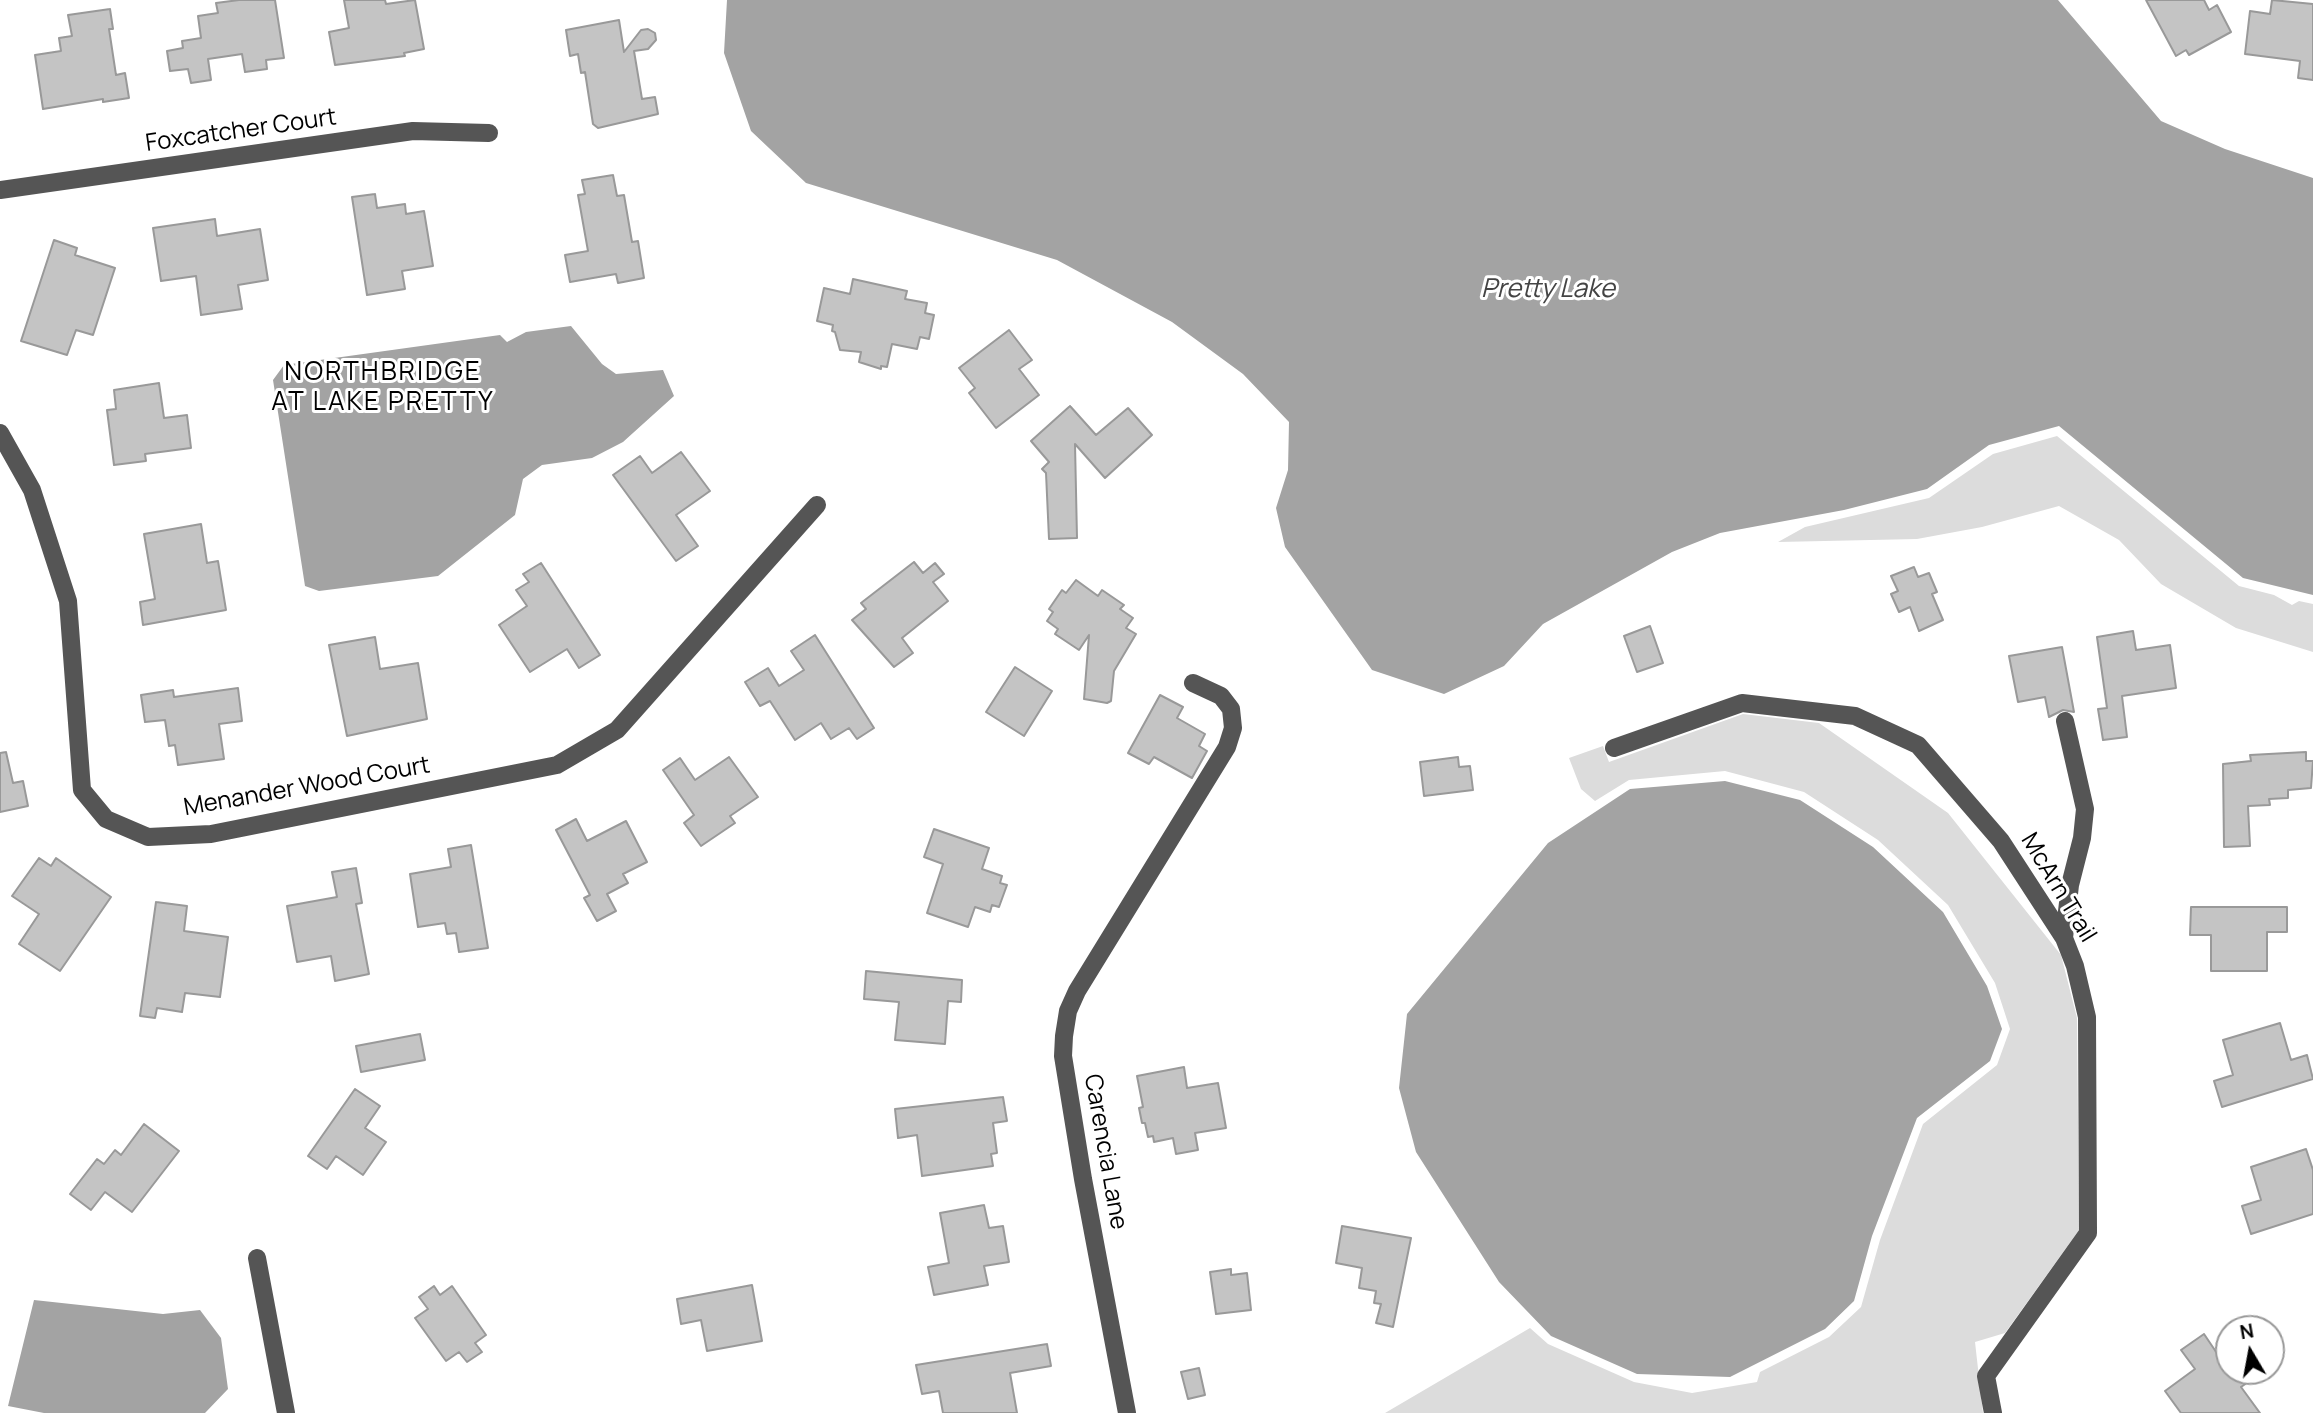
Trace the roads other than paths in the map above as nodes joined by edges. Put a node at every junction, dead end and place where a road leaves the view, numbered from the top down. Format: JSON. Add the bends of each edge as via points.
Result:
{"nodes":[{"id":1,"x":489,"y":133,"type":"dead end"},
{"id":2,"x":0,"y":190,"type":"edge"},
{"id":3,"x":0,"y":433,"type":"edge"},
{"id":4,"x":817,"y":505,"type":"dead end"},
{"id":5,"x":1193,"y":683,"type":"dead end"},
{"id":6,"x":2065,"y":721,"type":"dead end"},
{"id":7,"x":1614,"y":748,"type":"dead end"},
{"id":8,"x":2064,"y":938,"type":"junction"},
{"id":9,"x":257,"y":1258,"type":"dead end"},
{"id":10,"x":286,"y":1413,"type":"edge"},
{"id":11,"x":1126,"y":1413,"type":"edge"},
{"id":12,"x":1993,"y":1413,"type":"edge"}],
"edges":[{"from":1,"to":2,"type":"street","name":"Foxcatcher Court","via":[[413,131]]},
{"from":3,"to":4,"type":"street","name":"Menander Wood Court","via":[[32,490],[68,601],[82,790],[106,819],[148,837],[211,834],[557,765],[617,730]]},
{"from":5,"to":11,"type":"street","name":"Carencia Lane","via":[[1221,696],[1231,709],[1233,728],[1227,747],[1068,1011],[1063,1056]]},
{"from":6,"to":8,"type":"street","via":[[2085,809]]},
{"from":7,"to":8,"type":"street","name":"McArn Trail","via":[[1742,703],[1855,716],[1918,745],[2001,841]]},
{"from":8,"to":12,"type":"street","name":"McArn Trail","via":[[2076,966],[2087,1017],[2088,1233],[1986,1376]]},
{"from":9,"to":10,"type":"street"}]}
